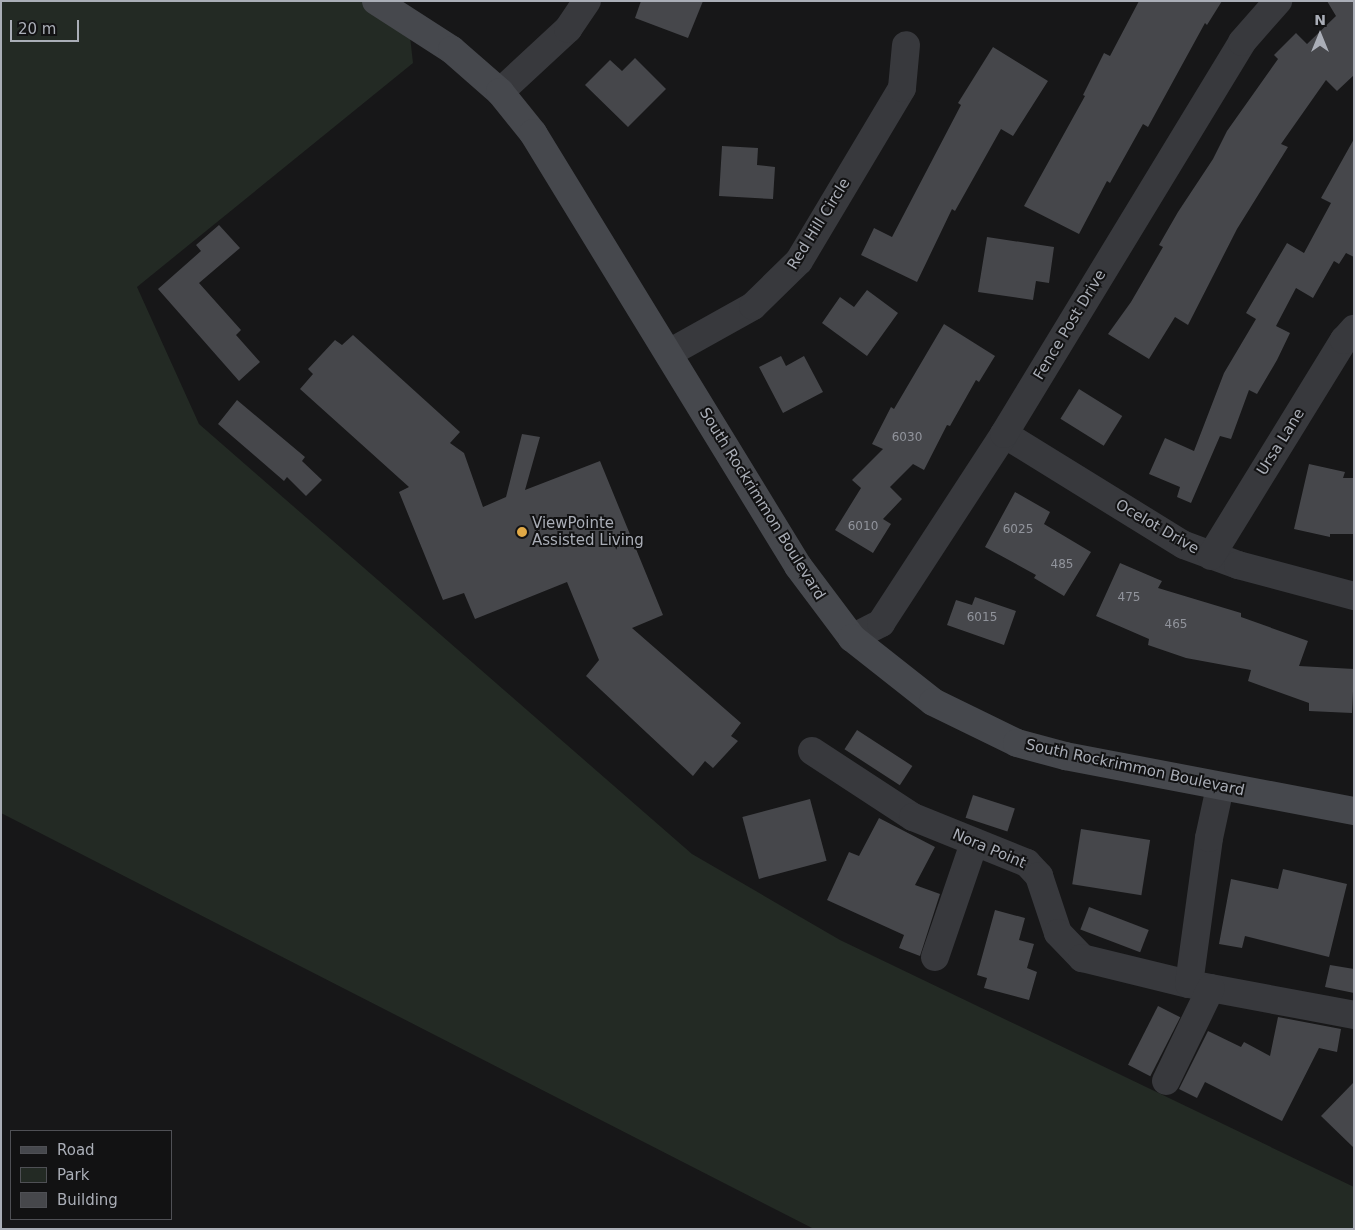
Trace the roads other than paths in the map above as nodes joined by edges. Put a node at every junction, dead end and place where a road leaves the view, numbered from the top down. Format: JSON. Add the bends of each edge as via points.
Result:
{"nodes":[{"id":1,"x":376,"y":1,"type":"edge"},
{"id":2,"x":587,"y":1,"type":"edge"},
{"id":3,"x":1278,"y":1,"type":"edge"},
{"id":4,"x":906,"y":45,"type":"dead end"},
{"id":5,"x":500,"y":92,"type":"junction"},
{"id":6,"x":1354,"y":329,"type":"edge"},
{"id":7,"x":669,"y":353,"type":"junction"},
{"id":8,"x":1004,"y":434,"type":"junction"},
{"id":9,"x":1211,"y":556,"type":"junction"},
{"id":10,"x":1354,"y":596,"type":"edge"},
{"id":11,"x":852,"y":638,"type":"junction"},
{"id":12,"x":812,"y":751,"type":"dead end"},
{"id":13,"x":1220,"y":787,"type":"junction"},
{"id":14,"x":1354,"y":811,"type":"edge"},
{"id":15,"x":974,"y":843,"type":"junction"},
{"id":16,"x":935,"y":957,"type":"dead end"},
{"id":17,"x":1200,"y":986,"type":"junction"},
{"id":18,"x":1354,"y":1015,"type":"edge"},
{"id":19,"x":1166,"y":1081,"type":"dead end"}],
"edges":[{"from":1,"to":5,"type":"main road","name":"South Rockrimmon Boulevard","via":[[452,50]]},
{"from":2,"to":5,"type":"street","via":[[568,30]]},
{"from":3,"to":8,"type":"street","name":"Fence Post Drive","via":[[1242,42]]},
{"from":4,"to":7,"type":"street","name":"Red Hill Circle","via":[[902,88],[799,261],[753,306]]},
{"from":5,"to":7,"type":"main road","name":"South Rockrimmon Boulevard","via":[[561,174]]},
{"from":6,"to":9,"type":"street","name":"Ursa Lane","via":[[1344,340]]},
{"from":7,"to":11,"type":"main road","name":"South Rockrimmon Boulevard","via":[[798,566]]},
{"from":8,"to":9,"type":"street","name":"Ocelot Drive","via":[[1184,546]]},
{"from":8,"to":11,"type":"street","name":"Fence Post Drive","via":[[881,623]]},
{"from":9,"to":10,"type":"street","name":"Ocelot Drive"},
{"from":11,"to":13,"type":"main road","name":"South Rockrimmon Boulevard","via":[[934,702],[1017,743],[1065,756]]},
{"from":12,"to":15,"type":"street","name":"Nora Point","via":[[913,817]]},
{"from":13,"to":14,"type":"main road","name":"South Rockrimmon Boulevard"},
{"from":13,"to":17,"type":"street","via":[[1209,838]]},
{"from":15,"to":16,"type":"street"},
{"from":15,"to":17,"type":"street","name":"Nora Point","via":[[1027,863],[1039,876],[1058,933],[1082,958]]},
{"from":17,"to":18,"type":"street","name":"Nora Point"},
{"from":17,"to":19,"type":"street"}]}
